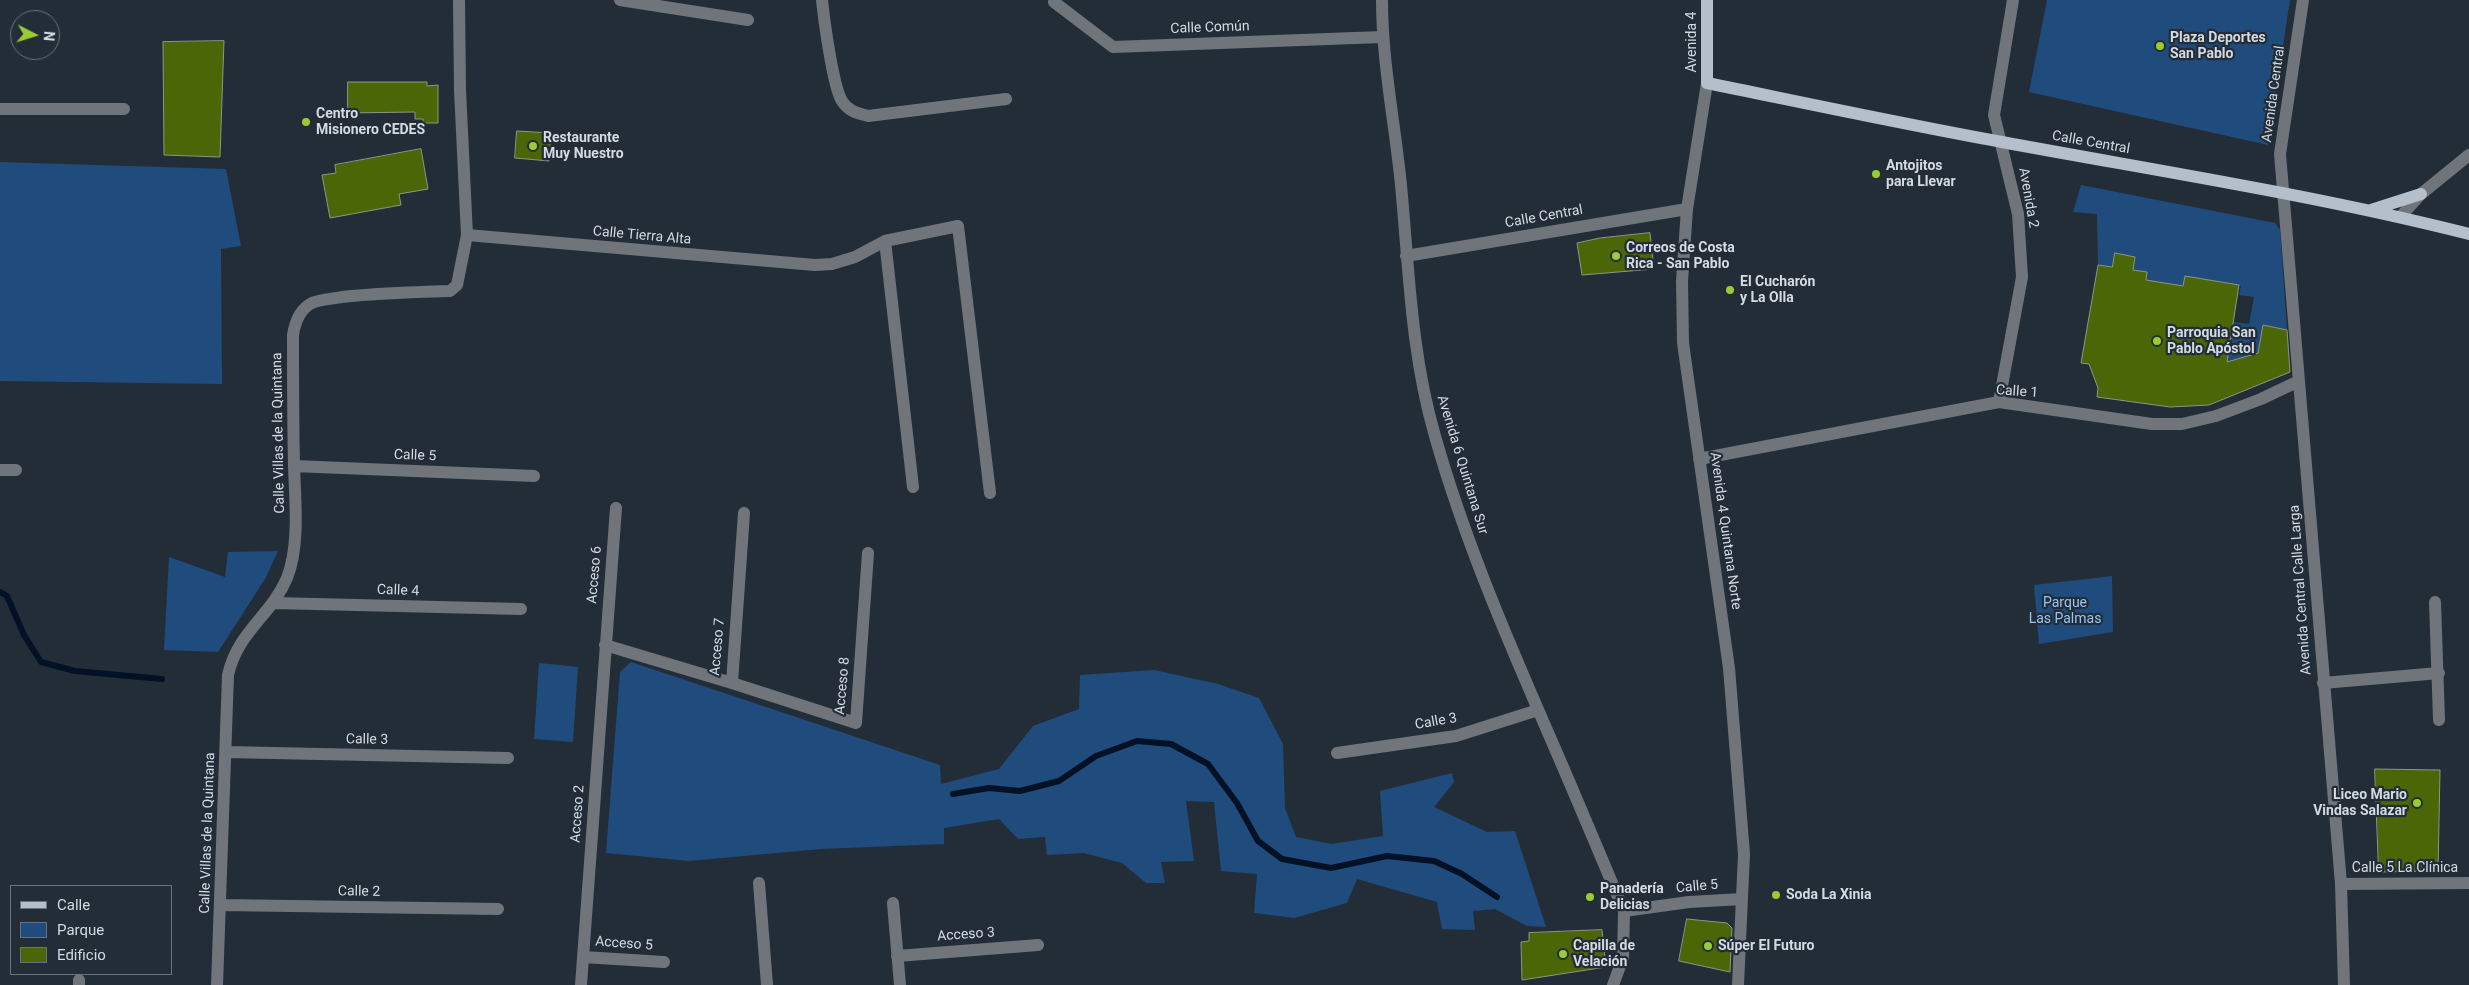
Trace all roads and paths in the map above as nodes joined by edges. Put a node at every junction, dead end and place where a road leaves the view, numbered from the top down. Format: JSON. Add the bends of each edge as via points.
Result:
{"nodes":[{"id":1,"x":459,"y":0,"type":"edge"},
{"id":2,"x":620,"y":0,"type":"edge"},
{"id":3,"x":822,"y":0,"type":"edge"},
{"id":4,"x":1382,"y":0,"type":"edge"},
{"id":5,"x":1707,"y":0,"type":"edge"},
{"id":6,"x":2013,"y":0,"type":"edge"},
{"id":7,"x":2303,"y":0,"type":"edge"},
{"id":8,"x":1054,"y":2,"type":"dead end"},
{"id":9,"x":748,"y":20,"type":"dead end"},
{"id":10,"x":1382,"y":37,"type":"junction"},
{"id":11,"x":1707,"y":83,"type":"junction"},
{"id":12,"x":1006,"y":99,"type":"dead end"},
{"id":13,"x":0,"y":109,"type":"edge"},
{"id":14,"x":124,"y":109,"type":"dead end"},
{"id":15,"x":2002,"y":142,"type":"junction"},
{"id":16,"x":2469,"y":155,"type":"edge"},
{"id":17,"x":2283,"y":192,"type":"junction"},
{"id":18,"x":2421,"y":194,"type":"junction"},
{"id":19,"x":1687,"y":208,"type":"junction"},
{"id":20,"x":2369,"y":210,"type":"junction"},
{"id":21,"x":2401,"y":216,"type":"junction"},
{"id":22,"x":2469,"y":234,"type":"edge"},
{"id":23,"x":467,"y":235,"type":"junction"},
{"id":24,"x":884,"y":241,"type":"junction"},
{"id":25,"x":1406,"y":256,"type":"junction"},
{"id":26,"x":2299,"y":381,"type":"junction"},
{"id":27,"x":1999,"y":402,"type":"junction"},
{"id":28,"x":1699,"y":459,"type":"junction"},
{"id":29,"x":294,"y":466,"type":"junction"},
{"id":30,"x":0,"y":470,"type":"edge"},
{"id":31,"x":16,"y":470,"type":"dead end"},
{"id":32,"x":534,"y":476,"type":"dead end"},
{"id":33,"x":913,"y":487,"type":"dead end"},
{"id":34,"x":990,"y":492,"type":"dead end"},
{"id":35,"x":616,"y":508,"type":"dead end"},
{"id":36,"x":744,"y":513,"type":"dead end"},
{"id":37,"x":868,"y":553,"type":"dead end"},
{"id":38,"x":2435,"y":602,"type":"dead end"},
{"id":39,"x":274,"y":603,"type":"junction"},
{"id":40,"x":520,"y":609,"type":"dead end"},
{"id":41,"x":605,"y":645,"type":"junction"},
{"id":42,"x":2439,"y":673,"type":"junction"},
{"id":43,"x":732,"y":683,"type":"junction"},
{"id":44,"x":2323,"y":683,"type":"junction"},
{"id":45,"x":1538,"y":710,"type":"junction"},
{"id":46,"x":2440,"y":720,"type":"dead end"},
{"id":47,"x":226,"y":752,"type":"junction"},
{"id":48,"x":1337,"y":752,"type":"dead end"},
{"id":49,"x":508,"y":758,"type":"dead end"},
{"id":50,"x":759,"y":883,"type":"dead end"},
{"id":51,"x":2469,"y":883,"type":"edge"},
{"id":52,"x":2341,"y":884,"type":"junction"},
{"id":53,"x":1742,"y":899,"type":"junction"},
{"id":54,"x":893,"y":903,"type":"dead end"},
{"id":55,"x":220,"y":905,"type":"junction"},
{"id":56,"x":498,"y":909,"type":"dead end"},
{"id":57,"x":1624,"y":911,"type":"junction"},
{"id":58,"x":1038,"y":945,"type":"dead end"},
{"id":59,"x":897,"y":956,"type":"junction"},
{"id":60,"x":583,"y":957,"type":"junction"},
{"id":61,"x":664,"y":962,"type":"dead end"},
{"id":62,"x":218,"y":985,"type":"edge"},
{"id":63,"x":581,"y":985,"type":"edge"},
{"id":64,"x":767,"y":985,"type":"edge"},
{"id":65,"x":900,"y":985,"type":"edge"},
{"id":66,"x":1613,"y":985,"type":"edge"},
{"id":67,"x":1738,"y":985,"type":"edge"},
{"id":68,"x":2344,"y":985,"type":"edge"}],
"edges":[{"from":1,"to":23,"type":"street","name":"Calle Villas de la Quintana"},
{"from":2,"to":9,"type":"street"},
{"from":3,"to":12,"type":"street","via":[[834,72],[842,100],[853,113],[868,116]]},
{"from":4,"to":10,"type":"street","name":"Avenida 6 Quintana Sur"},
{"from":5,"to":11,"type":"main road","name":"Avenida 4"},
{"from":6,"to":15,"type":"street","name":"Avenida 2","via":[[1994,115]]},
{"from":7,"to":17,"type":"street","name":"Avenida Central","via":[[2280,154]]},
{"from":8,"to":10,"type":"street","name":"Calle Común","via":[[1113,47]]},
{"from":10,"to":25,"type":"street","name":"Avenida 6 Quintana Sur","via":[[1401,187]]},
{"from":11,"to":15,"type":"main road","name":"Calle Central"},
{"from":11,"to":19,"type":"street","name":"Avenida 4 Quintana Norte"},
{"from":13,"to":14,"type":"street"},
{"from":15,"to":17,"type":"main road","name":"Calle Central"},
{"from":15,"to":27,"type":"street","name":"Avenida 2","via":[[2018,214],[2022,277]]},
{"from":16,"to":18,"type":"street"},
{"from":17,"to":20,"type":"main road","name":"Calle Central"},
{"from":17,"to":26,"type":"street","name":"Avenida Central Calle Larga"},
{"from":18,"to":20,"type":"main road"},
{"from":18,"to":21,"type":"street"},
{"from":19,"to":25,"type":"street","name":"Calle Central"},
{"from":19,"to":28,"type":"street","name":"Avenida 4 Quintana Norte","via":[[1682,281],[1683,342]]},
{"from":20,"to":21,"type":"main road","name":"Calle Central"},
{"from":21,"to":22,"type":"main road","name":"Calle Central"},
{"from":23,"to":24,"type":"street","name":"Calle Tierra Alta","via":[[815,265],[855,257]]},
{"from":23,"to":29,"type":"street","name":"Calle Villas de la Quintana","via":[[457,285],[450,291],[329,299],[311,303],[303,310],[293,334]]},
{"from":24,"to":33,"type":"street"},
{"from":24,"to":34,"type":"street","name":"Calle Tierra Alta","via":[[958,226]]},
{"from":25,"to":45,"type":"street","name":"Avenida 6 Quintana Sur","via":[[1420,373],[1434,435],[1492,604]]},
{"from":26,"to":27,"type":"street","name":"Calle 1","via":[[2216,416],[2182,424],[2152,424]]},
{"from":26,"to":44,"type":"street","name":"Avenida Central Calle Larga"},
{"from":27,"to":28,"type":"street","name":"Calle 1"},
{"from":28,"to":53,"type":"street","name":"Avenida 4 Quintana Norte","via":[[1729,668],[1744,854]]},
{"from":29,"to":32,"type":"street","name":"Calle 5"},
{"from":29,"to":39,"type":"street","name":"Calle Villas de la Quintana","via":[[296,530],[287,577]]},
{"from":30,"to":31,"type":"street"},
{"from":35,"to":41,"type":"street","name":"Acceso 6"},
{"from":36,"to":43,"type":"street","name":"Acceso 7"},
{"from":37,"to":43,"type":"street","name":"Acceso 8","via":[[856,723]]},
{"from":38,"to":42,"type":"street"},
{"from":39,"to":40,"type":"street","name":"Calle 4"},
{"from":39,"to":47,"type":"street","name":"Calle Villas de la Quintana","via":[[247,632],[232,658],[228,675]]},
{"from":41,"to":43,"type":"street","name":"Acceso 7"},
{"from":41,"to":60,"type":"street","name":"Acceso 2"},
{"from":42,"to":44,"type":"street"},
{"from":42,"to":46,"type":"street"},
{"from":44,"to":52,"type":"street","name":"Avenida Central Calle Larga"},
{"from":45,"to":48,"type":"street","name":"Calle 3","via":[[1456,736]]},
{"from":45,"to":57,"type":"street","name":"Avenida 6 Quintana Sur"},
{"from":47,"to":49,"type":"street","name":"Calle 3"},
{"from":47,"to":55,"type":"street","name":"Calle Villas de la Quintana"},
{"from":50,"to":64,"type":"street"},
{"from":51,"to":52,"type":"street","name":"Calle 5 La Clínica"},
{"from":52,"to":68,"type":"street","name":"Avenida Central Calle Larga"},
{"from":53,"to":57,"type":"street","name":"Calle 5"},
{"from":53,"to":67,"type":"street","name":"Avenida 4 Quintana Norte"},
{"from":54,"to":59,"type":"street"},
{"from":55,"to":56,"type":"street","name":"Calle 2"},
{"from":55,"to":62,"type":"street","name":"Calle Villas de la Quintana"},
{"from":57,"to":66,"type":"street","via":[[1623,958]]},
{"from":58,"to":59,"type":"street","name":"Acceso 3"},
{"from":59,"to":65,"type":"street"},
{"from":60,"to":61,"type":"street","name":"Acceso 5"},
{"from":60,"to":63,"type":"street","name":"Acceso 2"}]}
